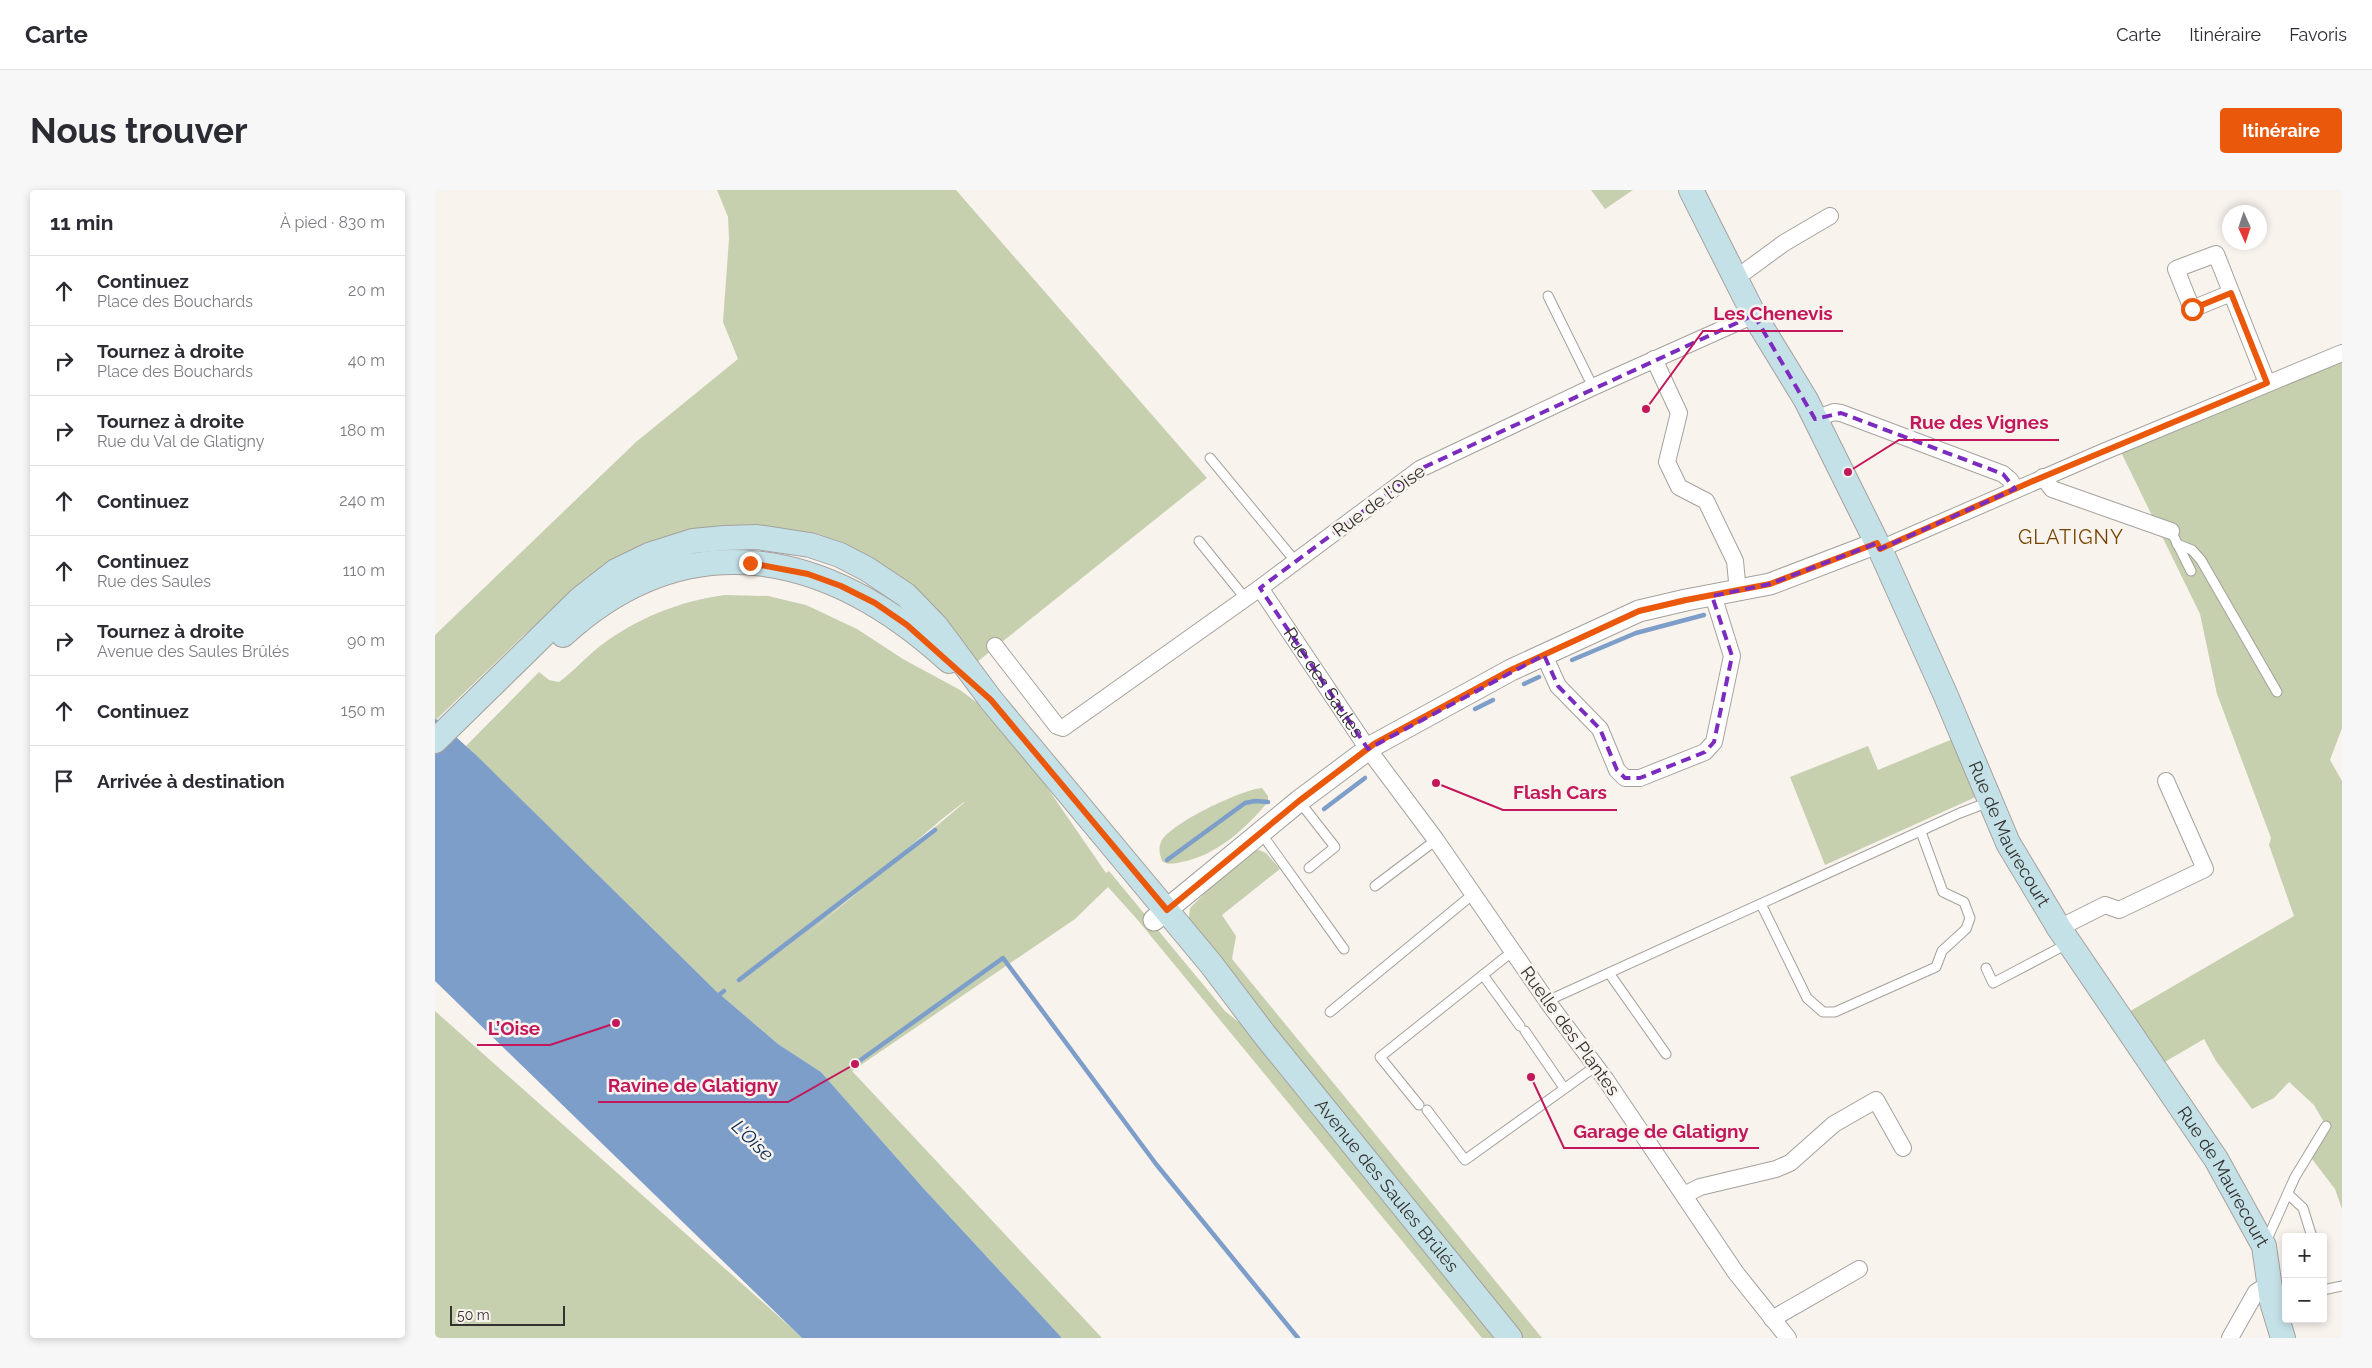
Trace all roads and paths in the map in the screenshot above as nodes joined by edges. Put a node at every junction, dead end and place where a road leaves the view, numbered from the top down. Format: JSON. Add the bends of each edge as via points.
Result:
{"nodes":[{"id":1,"x":1691,"y":190,"type":"edge"},
{"id":2,"x":1830,"y":216,"type":"dead end"},
{"id":3,"x":1735,"y":279,"type":"junction"},
{"id":4,"x":2231,"y":293,"type":"dead end"},
{"id":5,"x":1548,"y":296,"type":"dead end"},
{"id":6,"x":1754,"y":315,"type":"junction"},
{"id":7,"x":2342,"y":353,"type":"edge"},
{"id":8,"x":1654,"y":360,"type":"junction"},
{"id":9,"x":2267,"y":383,"type":"junction"},
{"id":10,"x":1593,"y":387,"type":"junction"},
{"id":11,"x":1815,"y":419,"type":"junction"},
{"id":12,"x":1210,"y":458,"type":"dead end"},
{"id":13,"x":2043,"y":477,"type":"junction"},
{"id":14,"x":2015,"y":489,"type":"junction"},
{"id":15,"x":2174,"y":538,"type":"junction"},
{"id":16,"x":1199,"y":541,"type":"dead end"},
{"id":17,"x":1878,"y":546,"type":"junction"},
{"id":18,"x":1296,"y":562,"type":"junction"},
{"id":19,"x":2191,"y":571,"type":"dead end"},
{"id":20,"x":1260,"y":588,"type":"junction"},
{"id":21,"x":1738,"y":592,"type":"junction"},
{"id":22,"x":1713,"y":596,"type":"junction"},
{"id":23,"x":1245,"y":598,"type":"junction"},
{"id":24,"x":995,"y":646,"type":"dead end"},
{"id":25,"x":1544,"y":655,"type":"junction"},
{"id":26,"x":524,"y":663,"type":"junction"},
{"id":27,"x":2277,"y":692,"type":"dead end"},
{"id":28,"x":435,"y":741,"type":"edge"},
{"id":29,"x":1368,"y":749,"type":"junction"},
{"id":30,"x":435,"y":760,"type":"edge"},
{"id":31,"x":2166,"y":781,"type":"dead end"},
{"id":32,"x":1299,"y":801,"type":"junction"},
{"id":33,"x":1992,"y":801,"type":"junction"},
{"id":34,"x":1921,"y":832,"type":"junction"},
{"id":35,"x":1261,"y":833,"type":"junction"},
{"id":36,"x":1436,"y":840,"type":"junction"},
{"id":37,"x":1309,"y":868,"type":"dead end"},
{"id":38,"x":1375,"y":886,"type":"dead end"},
{"id":39,"x":1472,"y":895,"type":"junction"},
{"id":40,"x":1761,"y":904,"type":"junction"},
{"id":41,"x":1161,"y":915,"type":"junction"},
{"id":42,"x":2064,"y":936,"type":"junction"},
{"id":43,"x":1344,"y":949,"type":"dead end"},
{"id":44,"x":1513,"y":951,"type":"junction"},
{"id":45,"x":1986,"y":968,"type":"dead end"},
{"id":46,"x":1609,"y":973,"type":"junction"},
{"id":47,"x":1483,"y":975,"type":"junction"},
{"id":48,"x":1547,"y":1001,"type":"junction"},
{"id":49,"x":1330,"y":1012,"type":"dead end"},
{"id":50,"x":1666,"y":1054,"type":"dead end"},
{"id":51,"x":1595,"y":1066,"type":"junction"},
{"id":52,"x":1564,"y":1088,"type":"junction"},
{"id":53,"x":2326,"y":1126,"type":"dead end"},
{"id":54,"x":1903,"y":1148,"type":"dead end"},
{"id":55,"x":2288,"y":1194,"type":"junction"},
{"id":56,"x":1684,"y":1195,"type":"junction"},
{"id":57,"x":2311,"y":1233,"type":"edge"},
{"id":58,"x":2264,"y":1246,"type":"junction"},
{"id":59,"x":1859,"y":1269,"type":"dead end"},
{"id":60,"x":2342,"y":1286,"type":"edge"},
{"id":61,"x":2327,"y":1289,"type":"edge"},
{"id":62,"x":2274,"y":1296,"type":"junction"},
{"id":63,"x":1772,"y":1319,"type":"junction"},
{"id":64,"x":1510,"y":1338,"type":"edge"},
{"id":65,"x":1787,"y":1338,"type":"edge"},
{"id":66,"x":2231,"y":1338,"type":"edge"},
{"id":67,"x":2283,"y":1338,"type":"edge"}],
"edges":[{"from":1,"to":3,"type":"main road","name":"Rue de Maurecourt"},
{"from":2,"to":3,"type":"street","via":[[1784,243]]},
{"from":3,"to":6,"type":"main road","name":"Rue de Maurecourt"},
{"from":4,"to":9,"type":"street"},
{"from":5,"to":10,"type":"lane"},
{"from":6,"to":8,"type":"street","name":"Rue de l'Oise"},
{"from":6,"to":11,"type":"main road","name":"Rue de Maurecourt"},
{"from":7,"to":9,"type":"street"},
{"from":8,"to":10,"type":"street","name":"Rue de l'Oise"},
{"from":8,"to":21,"type":"street","via":[[1679,413],[1667,462],[1679,487],[1706,502],[1735,561]]},
{"from":9,"to":13,"type":"street"},
{"from":10,"to":18,"type":"street","name":"Rue de l'Oise","via":[[1421,469]]},
{"from":11,"to":14,"type":"street","via":[[1833,412],[1841,413],[2003,474]]},
{"from":11,"to":17,"type":"main road","name":"Rue de Maurecourt"},
{"from":12,"to":18,"type":"lane"},
{"from":13,"to":14,"type":"street"},
{"from":13,"to":15,"type":"street","via":[[2052,489]]},
{"from":14,"to":17,"type":"street"},
{"from":15,"to":19,"type":"lane"},
{"from":15,"to":27,"type":"lane","via":[[2201,560]]},
{"from":16,"to":23,"type":"lane"},
{"from":17,"to":21,"type":"street"},
{"from":17,"to":33,"type":"main road","name":"Rue de Maurecourt"},
{"from":18,"to":20,"type":"street","name":"Rue de l'Oise"},
{"from":20,"to":23,"type":"street","name":"Rue de l'Oise"},
{"from":20,"to":29,"type":"street","name":"Rue des Saules"},
{"from":21,"to":22,"type":"street"},
{"from":22,"to":25,"type":"street","via":[[1639,611]]},
{"from":22,"to":25,"type":"street","via":[[1732,656],[1714,742],[1705,752],[1640,778],[1625,778],[1617,770],[1600,729],[1558,686]]},
{"from":23,"to":24,"type":"street","name":"Rue de l'Oise","via":[[1063,728],[1057,726]]},
{"from":25,"to":29,"type":"street"},
{"from":26,"to":28,"type":"main road"},
{"from":26,"to":30,"type":"main road"},
{"from":26,"to":41,"type":"main road","name":"Avenue des Saules Brûlés","via":[[580,598],[604,579],[664,550],[693,542],[740,537],[810,545],[839,555],[891,584],[927,616],[1039,759],[1082,830]]},
{"from":29,"to":32,"type":"street","name":"Rue des Saules"},
{"from":29,"to":36,"type":"street","name":"Ruelle des Plantes"},
{"from":31,"to":42,"type":"street","via":[[2205,869],[2119,910],[2105,905]]},
{"from":32,"to":35,"type":"street","name":"Rue des Saules"},
{"from":32,"to":37,"type":"lane","via":[[1335,847]]},
{"from":33,"to":34,"type":"lane"},
{"from":33,"to":42,"type":"main road","name":"Rue de Maurecourt","via":[[2008,843]]},
{"from":34,"to":40,"type":"lane"},
{"from":34,"to":40,"type":"lane","via":[[1943,892],[1963,902],[1971,918],[1967,929],[1942,951],[1936,967],[1835,1012],[1823,1012],[1807,998]]},
{"from":35,"to":41,"type":"street","name":"Rue des Saules"},
{"from":35,"to":43,"type":"lane"},
{"from":36,"to":38,"type":"lane"},
{"from":36,"to":39,"type":"street","name":"Ruelle des Plantes"},
{"from":39,"to":44,"type":"street","name":"Ruelle des Plantes"},
{"from":39,"to":49,"type":"lane"},
{"from":40,"to":46,"type":"lane"},
{"from":41,"to":64,"type":"main road","name":"Avenue des Saules Brûlés","via":[[1237,997]]},
{"from":42,"to":45,"type":"lane","via":[[1993,983]]},
{"from":42,"to":58,"type":"main road","name":"Rue de Maurecourt","via":[[2216,1158]]},
{"from":44,"to":47,"type":"lane"},
{"from":44,"to":48,"type":"street","name":"Ruelle des Plantes"},
{"from":46,"to":48,"type":"lane"},
{"from":46,"to":50,"type":"lane"},
{"from":47,"to":52,"type":"lane"},
{"from":47,"to":52,"type":"lane","via":[[1380,1057],[1465,1160]]},
{"from":48,"to":51,"type":"street","name":"Ruelle des Plantes"},
{"from":51,"to":52,"type":"lane"},
{"from":51,"to":56,"type":"street","name":"Ruelle des Plantes"},
{"from":53,"to":55,"type":"lane"},
{"from":54,"to":56,"type":"street","via":[[1876,1100],[1834,1124],[1790,1163],[1700,1187]]},
{"from":55,"to":57,"type":"lane","via":[[2303,1208]]},
{"from":55,"to":58,"type":"lane"},
{"from":56,"to":63,"type":"street","name":"Ruelle des Plantes","via":[[1736,1273]]},
{"from":58,"to":62,"type":"main road","name":"Rue de Maurecourt"},
{"from":59,"to":63,"type":"street"},
{"from":60,"to":61,"type":"lane"},
{"from":62,"to":66,"type":"street","via":[[2256,1292]]},
{"from":62,"to":67,"type":"main road","name":"Rue de Maurecourt"},
{"from":63,"to":65,"type":"street","name":"Ruelle des Plantes"}]}
